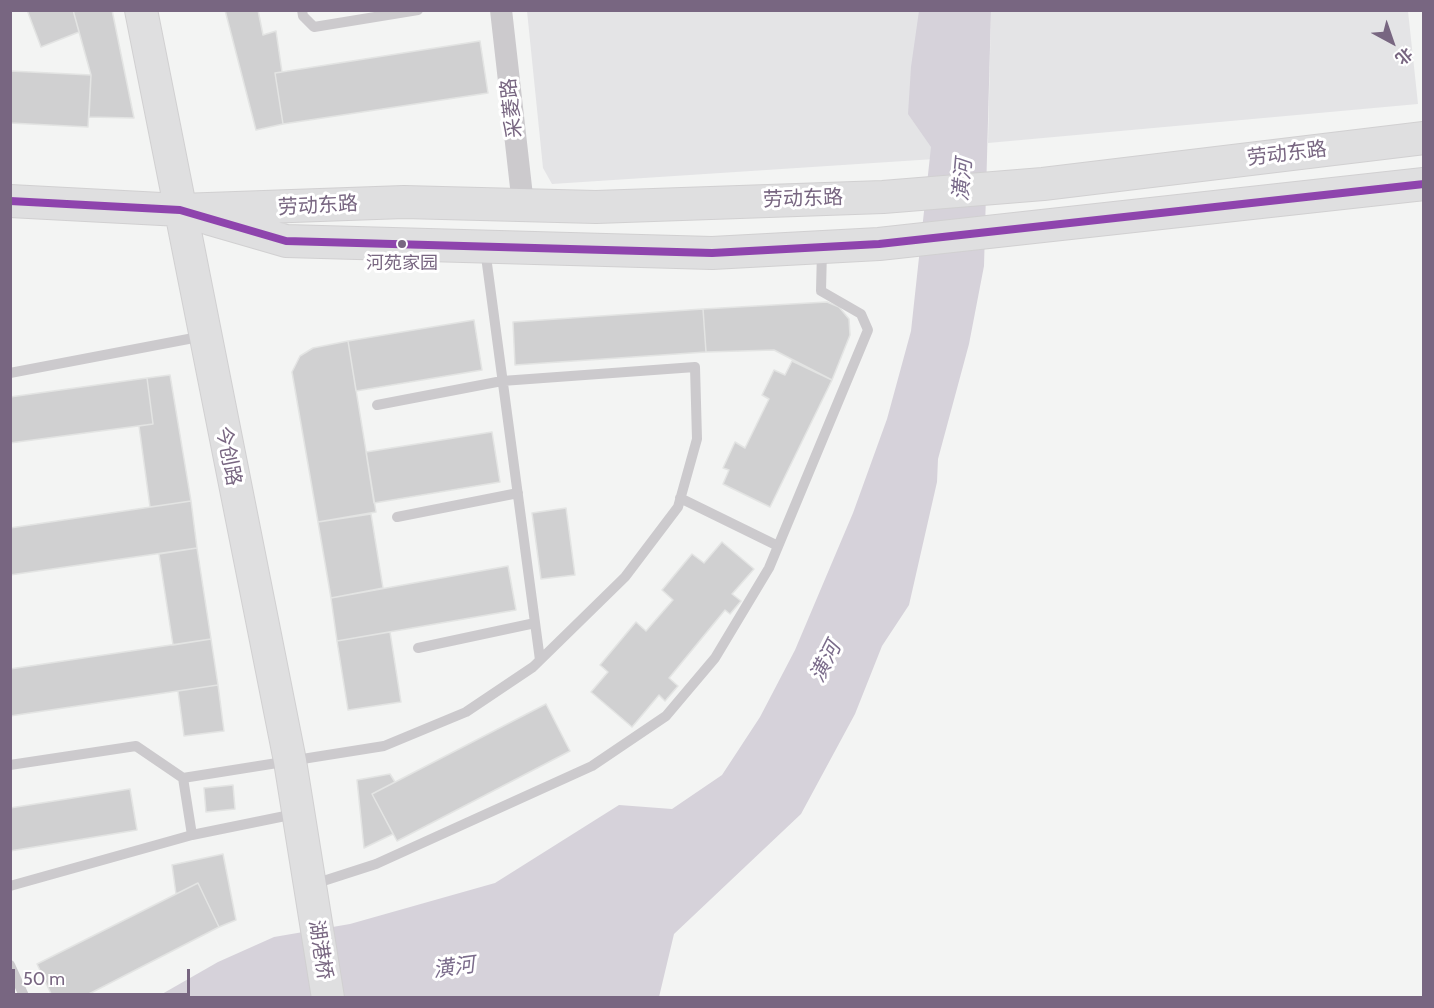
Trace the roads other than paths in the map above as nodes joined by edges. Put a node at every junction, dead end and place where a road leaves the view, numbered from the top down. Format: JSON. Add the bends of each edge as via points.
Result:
{"nodes":[{"id":1,"x":141,"y":10,"type":"edge"},
{"id":2,"x":302,"y":10,"type":"edge"},
{"id":3,"x":418,"y":10,"type":"edge"},
{"id":4,"x":501,"y":10,"type":"edge"},
{"id":5,"x":1424,"y":138,"type":"edge"},
{"id":6,"x":1424,"y":184,"type":"edge"},
{"id":7,"x":10,"y":201,"type":"edge"},
{"id":8,"x":523,"y":205,"type":"junction"},
{"id":9,"x":180,"y":210,"type":"junction"},
{"id":10,"x":484,"y":246,"type":"junction"},
{"id":11,"x":822,"y":247,"type":"junction"},
{"id":12,"x":204,"y":336,"type":"junction"},
{"id":13,"x":10,"y":373,"type":"edge"},
{"id":14,"x":502,"y":381,"type":"junction"},
{"id":15,"x":377,"y":405,"type":"dead end"},
{"id":16,"x":518,"y":493,"type":"junction"},
{"id":17,"x":680,"y":498,"type":"junction"},
{"id":18,"x":397,"y":517,"type":"dead end"},
{"id":19,"x":778,"y":546,"type":"junction"},
{"id":20,"x":535,"y":623,"type":"junction"},
{"id":21,"x":418,"y":648,"type":"dead end"},
{"id":22,"x":540,"y":660,"type":"junction"},
{"id":23,"x":290,"y":760,"type":"junction"},
{"id":24,"x":10,"y":765,"type":"edge"},
{"id":25,"x":183,"y":778,"type":"junction"},
{"id":26,"x":298,"y":814,"type":"junction"},
{"id":27,"x":192,"y":835,"type":"junction"},
{"id":28,"x":10,"y":886,"type":"edge"},
{"id":29,"x":311,"y":894,"type":"junction"},
{"id":30,"x":10,"y":965,"type":"edge"},
{"id":31,"x":25,"y":998,"type":"edge"},
{"id":32,"x":328,"y":998,"type":"edge"}],
"edges":[{"from":1,"to":9,"type":"main road","name":"今创路"},
{"from":2,"to":3,"type":"lane","via":[[314,27]]},
{"from":4,"to":8,"type":"street","name":"采菱路"},
{"from":5,"to":8,"type":"main road","name":"劳动东路","via":[[1002,187],[884,196],[596,207]]},
{"from":6,"to":11,"type":"main road","name":"劳动东路","via":[[998,232]]},
{"from":7,"to":9,"type":"main road","name":"劳动东路"},
{"from":8,"to":9,"type":"main road","name":"劳动东路","via":[[404,202]]},
{"from":9,"to":10,"type":"main road","name":"劳动东路","via":[[286,241]]},
{"from":9,"to":12,"type":"main road","name":"今创路"},
{"from":10,"to":11,"type":"main road","name":"劳动东路","via":[[712,253]]},
{"from":10,"to":14,"type":"lane"},
{"from":11,"to":19,"type":"lane","via":[[820,291],[861,314],[868,330]]},
{"from":12,"to":13,"type":"lane"},
{"from":12,"to":23,"type":"main road","name":"今创路"},
{"from":14,"to":15,"type":"lane"},
{"from":14,"to":16,"type":"lane"},
{"from":14,"to":17,"type":"lane","via":[[695,367],[697,439]]},
{"from":16,"to":18,"type":"lane"},
{"from":16,"to":20,"type":"lane"},
{"from":17,"to":19,"type":"lane"},
{"from":17,"to":22,"type":"lane","via":[[678,507],[625,577]]},
{"from":19,"to":29,"type":"lane","via":[[715,658],[666,716],[592,766]]},
{"from":20,"to":21,"type":"lane"},
{"from":20,"to":22,"type":"lane"},
{"from":22,"to":23,"type":"lane","via":[[466,712],[384,746]]},
{"from":23,"to":25,"type":"lane"},
{"from":23,"to":26,"type":"main road","name":"今创路"},
{"from":24,"to":25,"type":"lane","via":[[136,746]]},
{"from":25,"to":27,"type":"lane"},
{"from":26,"to":27,"type":"lane"},
{"from":26,"to":29,"type":"main road","name":"今创路"},
{"from":27,"to":28,"type":"lane"},
{"from":29,"to":32,"type":"main road","name":"湖港桥"},
{"from":30,"to":31,"type":"lane"}]}
